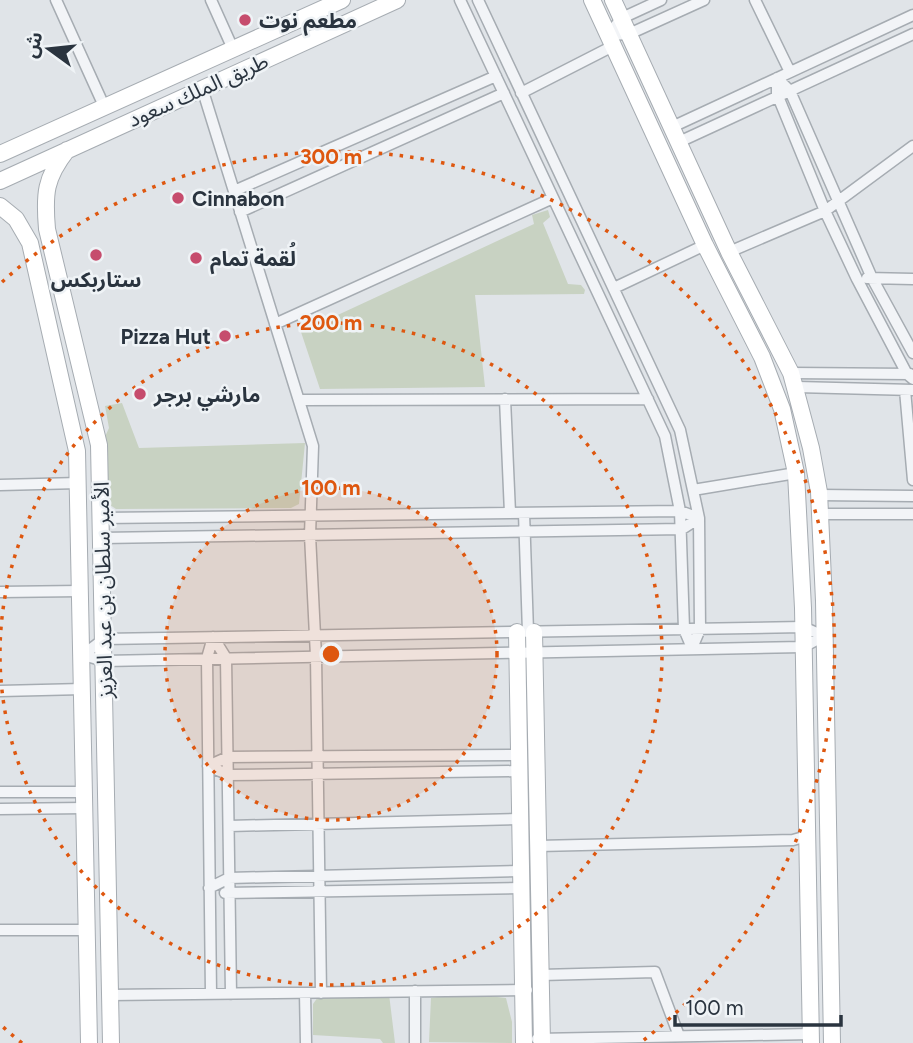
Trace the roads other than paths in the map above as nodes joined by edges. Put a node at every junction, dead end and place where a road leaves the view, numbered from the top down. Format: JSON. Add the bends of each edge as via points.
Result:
{"nodes":[{"id":1,"x":56,"y":0,"type":"edge"},
{"id":2,"x":211,"y":0,"type":"edge"},
{"id":3,"x":342,"y":0,"type":"edge"},
{"id":4,"x":397,"y":0,"type":"edge"},
{"id":5,"x":460,"y":0,"type":"edge"},
{"id":6,"x":478,"y":0,"type":"edge"},
{"id":7,"x":592,"y":0,"type":"edge"},
{"id":8,"x":613,"y":0,"type":"edge"},
{"id":9,"x":662,"y":0,"type":"edge"},
{"id":10,"x":704,"y":0,"type":"edge"},
{"id":11,"x":755,"y":0,"type":"edge"},
{"id":12,"x":913,"y":15,"type":"edge"},
{"id":13,"x":622,"y":18,"type":"junction"},
{"id":14,"x":629,"y":34,"type":"junction"},
{"id":15,"x":913,"y":34,"type":"edge"},
{"id":16,"x":611,"y":41,"type":"junction"},
{"id":17,"x":233,"y":49,"type":"junction"},
{"id":18,"x":790,"y":72,"type":"junction"},
{"id":19,"x":496,"y":76,"type":"junction"},
{"id":20,"x":777,"y":78,"type":"junction"},
{"id":21,"x":202,"y":88,"type":"junction"},
{"id":22,"x":790,"y":91,"type":"junction"},
{"id":23,"x":504,"y":93,"type":"junction"},
{"id":24,"x":522,"y":93,"type":"junction"},
{"id":25,"x":777,"y":94,"type":"junction"},
{"id":26,"x":104,"y":106,"type":"junction"},
{"id":27,"x":675,"y":134,"type":"junction"},
{"id":28,"x":913,"y":146,"type":"edge"},
{"id":29,"x":67,"y":150,"type":"junction"},
{"id":30,"x":0,"y":154,"type":"edge"},
{"id":31,"x":0,"y":181,"type":"edge"},
{"id":32,"x":234,"y":191,"type":"junction"},
{"id":33,"x":554,"y":198,"type":"junction"},
{"id":34,"x":839,"y":201,"type":"junction"},
{"id":35,"x":0,"y":206,"type":"edge"},
{"id":36,"x":825,"y":211,"type":"junction"},
{"id":37,"x":240,"y":212,"type":"junction"},
{"id":38,"x":705,"y":245,"type":"junction"},
{"id":39,"x":729,"y":252,"type":"junction"},
{"id":40,"x":872,"y":278,"type":"junction"},
{"id":41,"x":857,"y":279,"type":"junction"},
{"id":42,"x":913,"y":279,"type":"edge"},
{"id":43,"x":614,"y":288,"type":"junction"},
{"id":44,"x":275,"y":324,"type":"junction"},
{"id":45,"x":913,"y":353,"type":"edge"},
{"id":46,"x":911,"y":376,"type":"edge"},
{"id":47,"x":794,"y":380,"type":"junction"},
{"id":48,"x":909,"y":390,"type":"edge"},
{"id":49,"x":505,"y":399,"type":"junction"},
{"id":50,"x":648,"y":399,"type":"junction"},
{"id":51,"x":299,"y":400,"type":"junction"},
{"id":52,"x":796,"y":473,"type":"junction"},
{"id":53,"x":913,"y":480,"type":"edge"},
{"id":54,"x":79,"y":483,"type":"junction"},
{"id":55,"x":0,"y":485,"type":"edge"},
{"id":56,"x":693,"y":490,"type":"junction"},
{"id":57,"x":819,"y":495,"type":"junction"},
{"id":58,"x":913,"y":496,"type":"edge"},
{"id":59,"x":680,"y":511,"type":"junction"},
{"id":60,"x":510,"y":513,"type":"junction"},
{"id":61,"x":524,"y":513,"type":"junction"},
{"id":62,"x":820,"y":514,"type":"junction"},
{"id":63,"x":913,"y":514,"type":"edge"},
{"id":64,"x":310,"y":516,"type":"junction"},
{"id":65,"x":102,"y":518,"type":"junction"},
{"id":66,"x":699,"y":518,"type":"junction"},
{"id":67,"x":682,"y":529,"type":"junction"},
{"id":68,"x":525,"y":531,"type":"junction"},
{"id":69,"x":310,"y":535,"type":"junction"},
{"id":70,"x":102,"y":538,"type":"junction"},
{"id":71,"x":81,"y":591,"type":"junction"},
{"id":72,"x":0,"y":592,"type":"edge"},
{"id":73,"x":803,"y":627,"type":"junction"},
{"id":74,"x":684,"y":629,"type":"junction"},
{"id":75,"x":700,"y":629,"type":"junction"},
{"id":76,"x":526,"y":632,"type":"junction"},
{"id":77,"x":315,"y":635,"type":"junction"},
{"id":78,"x":824,"y":636,"type":"junction"},
{"id":79,"x":214,"y":637,"type":"junction"},
{"id":80,"x":104,"y":639,"type":"junction"},
{"id":81,"x":803,"y":647,"type":"junction"},
{"id":82,"x":692,"y":648,"type":"junction"},
{"id":83,"x":518,"y":652,"type":"junction"},
{"id":84,"x":535,"y":652,"type":"junction"},
{"id":85,"x":83,"y":655,"type":"junction"},
{"id":86,"x":316,"y":656,"type":"junction"},
{"id":87,"x":226,"y":658,"type":"junction"},
{"id":88,"x":206,"y":659,"type":"junction"},
{"id":89,"x":104,"y":660,"type":"junction"},
{"id":90,"x":83,"y":689,"type":"junction"},
{"id":91,"x":0,"y":691,"type":"edge"},
{"id":92,"x":318,"y":756,"type":"junction"},
{"id":93,"x":228,"y":757,"type":"junction"},
{"id":94,"x":519,"y":763,"type":"junction"},
{"id":95,"x":208,"y":766,"type":"junction"},
{"id":96,"x":318,"y":774,"type":"junction"},
{"id":97,"x":229,"y":775,"type":"junction"},
{"id":98,"x":0,"y":792,"type":"edge"},
{"id":99,"x":85,"y":800,"type":"junction"},
{"id":100,"x":0,"y":809,"type":"edge"},
{"id":101,"x":520,"y":819,"type":"junction"},
{"id":102,"x":319,"y":824,"type":"junction"},
{"id":103,"x":229,"y":826,"type":"junction"},
{"id":104,"x":807,"y":836,"type":"junction"},
{"id":105,"x":538,"y":846,"type":"junction"},
{"id":106,"x":521,"y":871,"type":"junction"},
{"id":107,"x":319,"y":876,"type":"junction"},
{"id":108,"x":229,"y":878,"type":"junction"},
{"id":109,"x":209,"y":888,"type":"junction"},
{"id":110,"x":521,"y":888,"type":"junction"},
{"id":111,"x":320,"y":892,"type":"junction"},
{"id":112,"x":230,"y":894,"type":"junction"},
{"id":113,"x":0,"y":930,"type":"edge"},
{"id":114,"x":87,"y":930,"type":"junction"},
{"id":115,"x":541,"y":982,"type":"junction"},
{"id":116,"x":523,"y":990,"type":"junction"},
{"id":117,"x":415,"y":991,"type":"junction"},
{"id":118,"x":305,"y":993,"type":"junction"},
{"id":119,"x":321,"y":993,"type":"junction"},
{"id":120,"x":211,"y":994,"type":"junction"},
{"id":121,"x":231,"y":994,"type":"junction"},
{"id":122,"x":110,"y":995,"type":"junction"},
{"id":123,"x":679,"y":1037,"type":"junction"},
{"id":124,"x":811,"y":1039,"type":"edge"},
{"id":125,"x":306,"y":1041,"type":"edge"},
{"id":126,"x":524,"y":1041,"type":"edge"},
{"id":127,"x":542,"y":1041,"type":"edge"},
{"id":128,"x":89,"y":1043,"type":"edge"},
{"id":129,"x":111,"y":1043,"type":"edge"},
{"id":130,"x":415,"y":1043,"type":"edge"},
{"id":131,"x":832,"y":1043,"type":"edge"}],
"edges":[{"from":1,"to":26,"type":"street"},
{"from":2,"to":17,"type":"street"},
{"from":3,"to":17,"type":"street","name":"طريق الملك سعود"},
{"from":4,"to":21,"type":"street","name":"طريق الملك سعود"},
{"from":5,"to":19,"type":"street"},
{"from":6,"to":24,"type":"street"},
{"from":7,"to":16,"type":"street"},
{"from":8,"to":13,"type":"street"},
{"from":9,"to":13,"type":"street"},
{"from":10,"to":14,"type":"street"},
{"from":11,"to":18,"type":"street"},
{"from":12,"to":18,"type":"street"},
{"from":13,"to":14,"type":"street"},
{"from":13,"to":16,"type":"street"},
{"from":14,"to":16,"type":"street"},
{"from":14,"to":27,"type":"street"},
{"from":15,"to":22,"type":"street"},
{"from":16,"to":24,"type":"street"},
{"from":16,"to":38,"type":"street"},
{"from":17,"to":26,"type":"street","name":"طريق الملك سعود"},
{"from":18,"to":20,"type":"street"},
{"from":19,"to":23,"type":"street"},
{"from":19,"to":32,"type":"street"},
{"from":20,"to":22,"type":"street"},
{"from":20,"to":25,"type":"street"},
{"from":20,"to":27,"type":"street"},
{"from":21,"to":29,"type":"street","name":"طريق الملك سعود"},
{"from":21,"to":32,"type":"street"},
{"from":22,"to":25,"type":"street"},
{"from":22,"to":34,"type":"street"},
{"from":23,"to":33,"type":"street"},
{"from":23,"to":37,"type":"street"},
{"from":24,"to":43,"type":"street"},
{"from":25,"to":27,"type":"street"},
{"from":25,"to":36,"type":"street"},
{"from":26,"to":30,"type":"street","name":"طريق الملك سعود"},
{"from":27,"to":39,"type":"street"},
{"from":28,"to":34,"type":"street"},
{"from":29,"to":31,"type":"street","name":"طريق الملك سعود"},
{"from":29,"to":65,"type":"street","name":"الأمير سلطان بن عبد العزيز","via":[[54,166],[44,203],[99,445]]},
{"from":32,"to":37,"type":"street"},
{"from":33,"to":44,"type":"street"},
{"from":33,"to":50,"type":"street"},
{"from":34,"to":36,"type":"street"},
{"from":34,"to":40,"type":"street"},
{"from":35,"to":54,"type":"street","name":"الأمير سلطان بن عبد العزيز","via":[[16,219],[32,251],[77,451]]},
{"from":36,"to":39,"type":"street"},
{"from":36,"to":41,"type":"street"},
{"from":37,"to":44,"type":"street"},
{"from":38,"to":43,"type":"street"},
{"from":38,"to":52,"type":"street","via":[[762,357],[782,409]]},
{"from":39,"to":47,"type":"street"},
{"from":40,"to":41,"type":"street"},
{"from":40,"to":42,"type":"street"},
{"from":40,"to":45,"type":"street"},
{"from":41,"to":46,"type":"street"},
{"from":43,"to":56,"type":"street","via":[[680,430]]},
{"from":44,"to":51,"type":"street"},
{"from":46,"to":47,"type":"street"},
{"from":47,"to":48,"type":"street"},
{"from":47,"to":57,"type":"street"},
{"from":48,"to":53,"type":"street"},
{"from":49,"to":50,"type":"street"},
{"from":49,"to":51,"type":"street"},
{"from":49,"to":60,"type":"street"},
{"from":50,"to":59,"type":"street","via":[[665,436]]},
{"from":51,"to":64,"type":"street","via":[[313,446]]},
{"from":52,"to":56,"type":"street"},
{"from":52,"to":73,"type":"street"},
{"from":54,"to":55,"type":"street"},
{"from":54,"to":71,"type":"street","name":"الأمير سلطان بن عبد العزيز"},
{"from":56,"to":66,"type":"street"},
{"from":57,"to":58,"type":"street"},
{"from":57,"to":62,"type":"street"},
{"from":59,"to":61,"type":"street"},
{"from":59,"to":66,"type":"street"},
{"from":59,"to":67,"type":"street"},
{"from":60,"to":61,"type":"street"},
{"from":60,"to":64,"type":"street"},
{"from":61,"to":68,"type":"street"},
{"from":62,"to":63,"type":"street"},
{"from":62,"to":78,"type":"street"},
{"from":64,"to":65,"type":"street"},
{"from":64,"to":69,"type":"street"},
{"from":65,"to":70,"type":"street","name":"الأمير سلطان بن عبد العزيز"},
{"from":66,"to":67,"type":"street"},
{"from":66,"to":75,"type":"street"},
{"from":67,"to":68,"type":"street"},
{"from":67,"to":74,"type":"street"},
{"from":68,"to":69,"type":"street"},
{"from":68,"to":76,"type":"street"},
{"from":69,"to":70,"type":"street"},
{"from":69,"to":77,"type":"street"},
{"from":70,"to":80,"type":"street","name":"الأمير سلطان بن عبد العزيز"},
{"from":71,"to":72,"type":"street"},
{"from":71,"to":85,"type":"street","name":"الأمير سلطان بن عبد العزيز"},
{"from":73,"to":75,"type":"street"},
{"from":73,"to":78,"type":"street"},
{"from":73,"to":81,"type":"street"},
{"from":74,"to":75,"type":"street"},
{"from":74,"to":76,"type":"street"},
{"from":74,"to":82,"type":"street"},
{"from":75,"to":82,"type":"street"},
{"from":76,"to":77,"type":"street"},
{"from":76,"to":83,"type":"street"},
{"from":76,"to":84,"type":"street"},
{"from":77,"to":79,"type":"street"},
{"from":77,"to":86,"type":"street"},
{"from":78,"to":81,"type":"street"},
{"from":78,"to":131,"type":"street"},
{"from":79,"to":80,"type":"street"},
{"from":79,"to":87,"type":"street"},
{"from":79,"to":88,"type":"street"},
{"from":80,"to":85,"type":"street"},
{"from":80,"to":89,"type":"street","name":"الأمير سلطان بن عبد العزيز"},
{"from":81,"to":82,"type":"street"},
{"from":81,"to":104,"type":"street"},
{"from":82,"to":84,"type":"street"},
{"from":83,"to":84,"type":"street"},
{"from":83,"to":86,"type":"street"},
{"from":83,"to":94,"type":"street"},
{"from":84,"to":105,"type":"street"},
{"from":85,"to":89,"type":"street"},
{"from":85,"to":90,"type":"street","name":"الأمير سلطان بن عبد العزيز"},
{"from":86,"to":87,"type":"street"},
{"from":86,"to":92,"type":"street"},
{"from":87,"to":88,"type":"street"},
{"from":87,"to":93,"type":"street"},
{"from":88,"to":89,"type":"street"},
{"from":88,"to":95,"type":"street"},
{"from":89,"to":122,"type":"street","name":"الأمير سلطان بن عبد العزيز"},
{"from":90,"to":91,"type":"street"},
{"from":90,"to":99,"type":"street","name":"الأمير سلطان بن عبد العزيز"},
{"from":92,"to":93,"type":"street"},
{"from":92,"to":94,"type":"street"},
{"from":92,"to":96,"type":"street"},
{"from":93,"to":95,"type":"street"},
{"from":93,"to":97,"type":"street"},
{"from":94,"to":96,"type":"street"},
{"from":94,"to":101,"type":"street"},
{"from":95,"to":97,"type":"street"},
{"from":95,"to":109,"type":"street"},
{"from":96,"to":97,"type":"street"},
{"from":96,"to":102,"type":"street"},
{"from":97,"to":103,"type":"street"},
{"from":98,"to":99,"type":"street"},
{"from":99,"to":100,"type":"street"},
{"from":99,"to":114,"type":"street","name":"الأمير سلطان بن عبد العزيز"},
{"from":101,"to":102,"type":"street"},
{"from":101,"to":106,"type":"street"},
{"from":102,"to":103,"type":"street"},
{"from":102,"to":107,"type":"street"},
{"from":103,"to":108,"type":"street"},
{"from":104,"to":105,"type":"street"},
{"from":104,"to":124,"type":"street"},
{"from":105,"to":115,"type":"street"},
{"from":106,"to":107,"type":"street"},
{"from":106,"to":110,"type":"street"},
{"from":107,"to":108,"type":"street"},
{"from":107,"to":111,"type":"street"},
{"from":108,"to":109,"type":"street"},
{"from":108,"to":112,"type":"street"},
{"from":109,"to":112,"type":"street"},
{"from":109,"to":120,"type":"street"},
{"from":110,"to":111,"type":"street"},
{"from":110,"to":116,"type":"street"},
{"from":111,"to":112,"type":"street"},
{"from":111,"to":119,"type":"street"},
{"from":112,"to":121,"type":"street"},
{"from":113,"to":114,"type":"street"},
{"from":114,"to":128,"type":"street","name":"الأمير سلطان بن عبد العزيز"},
{"from":115,"to":116,"type":"street"},
{"from":115,"to":123,"type":"street","via":[[655,972]]},
{"from":115,"to":127,"type":"street"},
{"from":116,"to":117,"type":"street"},
{"from":116,"to":126,"type":"street"},
{"from":117,"to":119,"type":"street"},
{"from":117,"to":130,"type":"street"},
{"from":118,"to":119,"type":"street"},
{"from":118,"to":121,"type":"street"},
{"from":118,"to":125,"type":"street"},
{"from":120,"to":121,"type":"street"},
{"from":120,"to":122,"type":"street"},
{"from":122,"to":129,"type":"street","name":"الأمير سلطان بن عبد العزيز"},
{"from":123,"to":124,"type":"street"},
{"from":123,"to":127,"type":"street"},
{"from":126,"to":127,"type":"street"}]}
